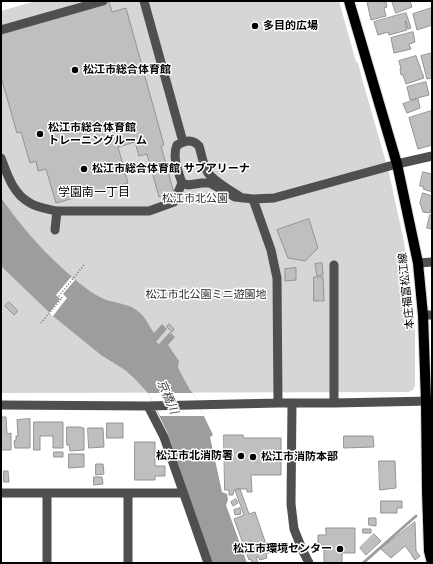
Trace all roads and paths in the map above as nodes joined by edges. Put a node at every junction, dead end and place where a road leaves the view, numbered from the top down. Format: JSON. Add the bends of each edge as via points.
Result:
{"nodes":[{"id":1,"x":103,"y":1,"type":"edge"},
{"id":2,"x":144,"y":1,"type":"edge"},
{"id":3,"x":349,"y":1,"type":"edge"},
{"id":4,"x":1,"y":30,"type":"edge"},
{"id":5,"x":183,"y":142,"type":"junction"},
{"id":6,"x":432,"y":156,"type":"edge"},
{"id":7,"x":1,"y":158,"type":"edge"},
{"id":8,"x":397,"y":164,"type":"junction"},
{"id":9,"x":182,"y":183,"type":"junction"},
{"id":10,"x":242,"y":198,"type":"junction"},
{"id":11,"x":253,"y":199,"type":"junction"},
{"id":12,"x":57,"y":211,"type":"junction"},
{"id":13,"x":55,"y":230,"type":"dead end"},
{"id":14,"x":432,"y":262,"type":"edge"},
{"id":15,"x":418,"y":264,"type":"junction"},
{"id":16,"x":84,"y":265,"type":"dead end"},
{"id":17,"x":334,"y":265,"type":"dead end"},
{"id":18,"x":428,"y":315,"type":"edge"},
{"id":19,"x":41,"y":324,"type":"dead end"},
{"id":20,"x":429,"y":401,"type":"edge"},
{"id":21,"x":278,"y":403,"type":"junction"},
{"id":22,"x":292,"y":403,"type":"junction"},
{"id":23,"x":334,"y":403,"type":"junction"},
{"id":24,"x":1,"y":405,"type":"edge"},
{"id":25,"x":148,"y":406,"type":"junction"},
{"id":26,"x":429,"y":491,"type":"edge"},
{"id":27,"x":183,"y":492,"type":"junction"},
{"id":28,"x":1,"y":493,"type":"edge"},
{"id":29,"x":47,"y":493,"type":"junction"},
{"id":30,"x":128,"y":493,"type":"junction"},
{"id":31,"x":47,"y":563,"type":"edge"},
{"id":32,"x":128,"y":563,"type":"edge"},
{"id":33,"x":208,"y":563,"type":"edge"},
{"id":34,"x":309,"y":563,"type":"edge"},
{"id":35,"x":432,"y":563,"type":"edge"}],
"edges":[{"from":1,"to":4,"type":"street"},
{"from":2,"to":5,"type":"street"},
{"from":3,"to":8,"type":"main road","name":"本庄福富松江線"},
{"from":5,"to":9,"type":"street","via":[[177,145],[174,155]]},
{"from":5,"to":10,"type":"street","via":[[197,143],[208,173]]},
{"from":6,"to":8,"type":"street"},
{"from":7,"to":12,"type":"street","via":[[9,178],[23,199]]},
{"from":8,"to":11,"type":"street","via":[[274,198]]},
{"from":8,"to":15,"type":"main road","name":"本庄福富松江線"},
{"from":9,"to":10,"type":"street","via":[[210,183],[235,198]]},
{"from":9,"to":12,"type":"street","via":[[174,202],[149,211]]},
{"from":10,"to":11,"type":"street"},
{"from":11,"to":21,"type":"street","via":[[278,278]]},
{"from":12,"to":13,"type":"street"},
{"from":14,"to":15,"type":"street"},
{"from":15,"to":18,"type":"main road","name":"本庄福富松江線"},
{"from":16,"to":19,"type":"path"},
{"from":17,"to":23,"type":"street"},
{"from":18,"to":20,"type":"main road","name":"本庄福富松江線"},
{"from":20,"to":23,"type":"street"},
{"from":20,"to":26,"type":"main road","name":"本庄福富松江線"},
{"from":21,"to":22,"type":"street"},
{"from":21,"to":25,"type":"street"},
{"from":22,"to":23,"type":"street"},
{"from":22,"to":34,"type":"street","via":[[291,504],[294,529]]},
{"from":24,"to":25,"type":"street"},
{"from":25,"to":27,"type":"street","via":[[164,437]]},
{"from":26,"to":35,"type":"main road","name":"本庄福富松江線","via":[[429,552]]},
{"from":27,"to":30,"type":"street"},
{"from":27,"to":33,"type":"street"},
{"from":28,"to":29,"type":"street"},
{"from":29,"to":30,"type":"street"},
{"from":29,"to":31,"type":"street"},
{"from":30,"to":32,"type":"street"}]}
